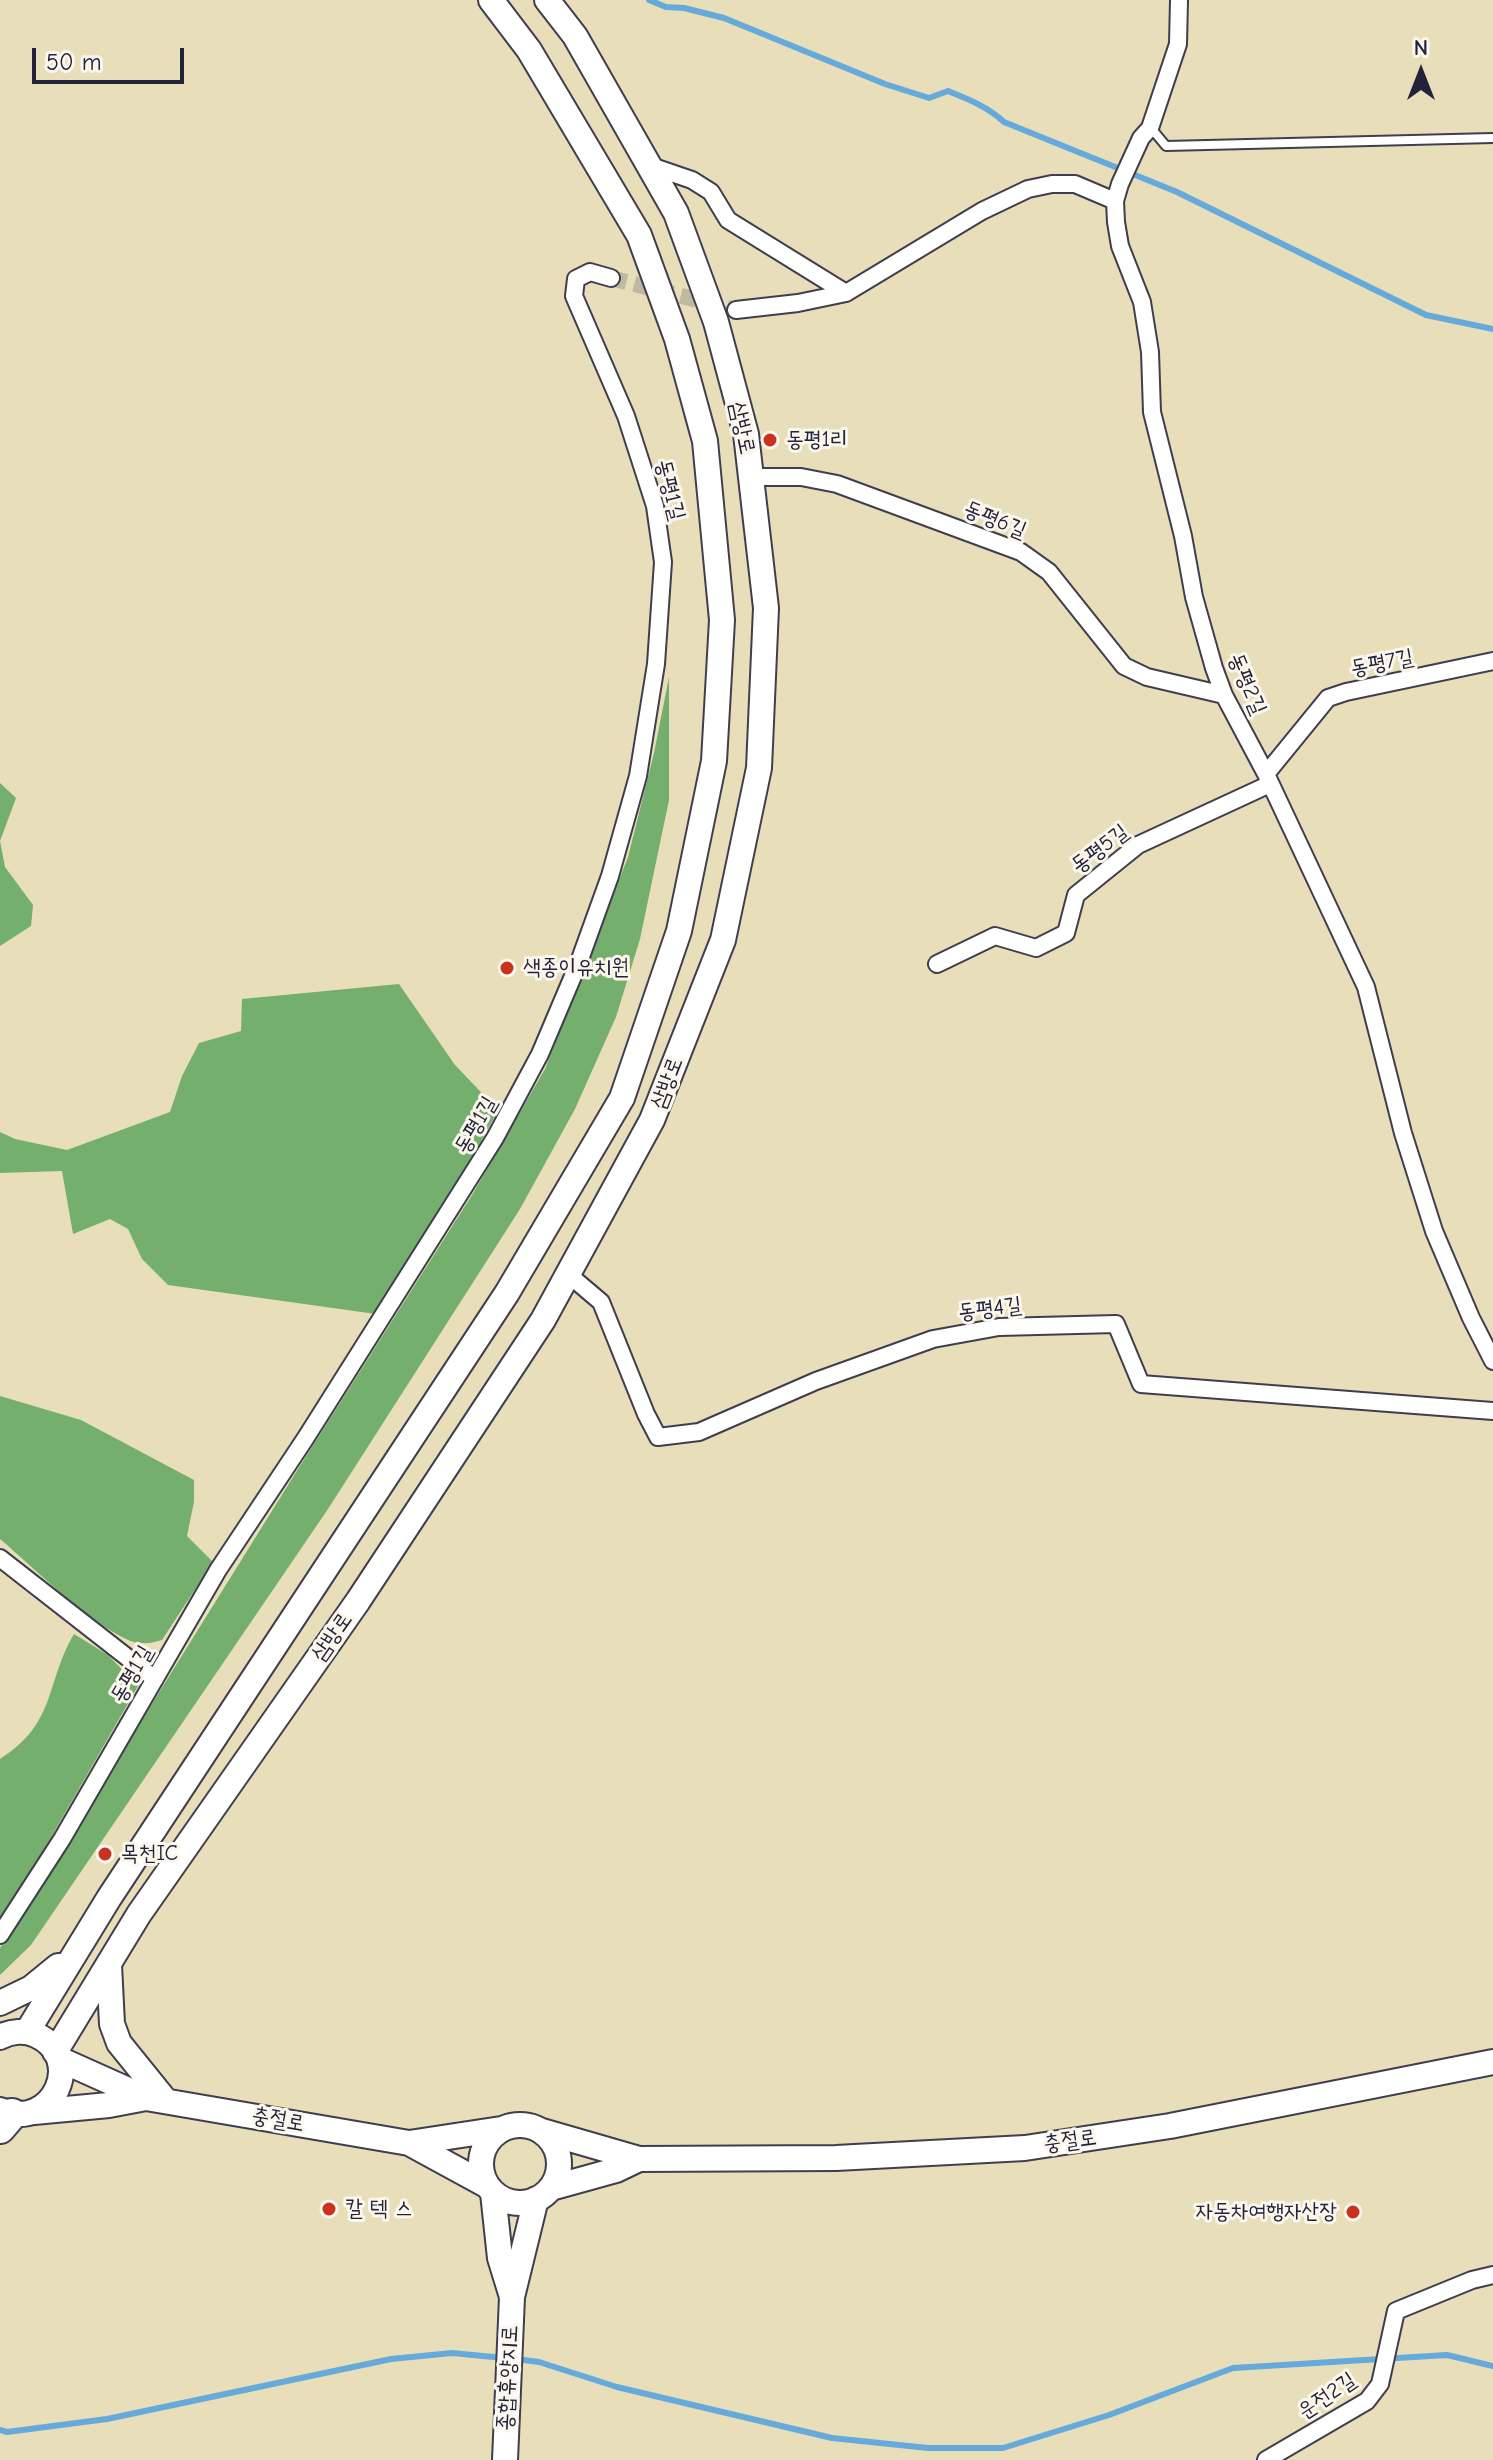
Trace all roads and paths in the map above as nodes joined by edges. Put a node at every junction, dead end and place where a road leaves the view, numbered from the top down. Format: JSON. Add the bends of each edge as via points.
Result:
{"nodes":[{"id":1,"x":491,"y":0,"type":"edge"},
{"id":2,"x":547,"y":0,"type":"edge"},
{"id":3,"x":1179,"y":0,"type":"edge"},
{"id":4,"x":1145,"y":133,"type":"junction"},
{"id":5,"x":1493,"y":138,"type":"edge"},
{"id":6,"x":648,"y":165,"type":"junction"},
{"id":7,"x":1115,"y":201,"type":"junction"},
{"id":8,"x":611,"y":278,"type":"tunnel mouth"},
{"id":9,"x":846,"y":293,"type":"junction"},
{"id":10,"x":736,"y":310,"type":"tunnel mouth"},
{"id":11,"x":751,"y":477,"type":"junction"},
{"id":12,"x":1493,"y":661,"type":"edge"},
{"id":13,"x":1224,"y":695,"type":"junction"},
{"id":14,"x":1268,"y":779,"type":"junction"},
{"id":15,"x":937,"y":964,"type":"dead end"},
{"id":16,"x":568,"y":1274,"type":"junction"},
{"id":17,"x":1493,"y":1361,"type":"edge"},
{"id":18,"x":1493,"y":1411,"type":"edge"},
{"id":19,"x":0,"y":1558,"type":"edge"},
{"id":20,"x":155,"y":1679,"type":"junction"},
{"id":21,"x":0,"y":1935,"type":"edge"},
{"id":22,"x":72,"y":1955,"type":"junction"},
{"id":23,"x":109,"y":1965,"type":"junction"},
{"id":24,"x":0,"y":2003,"type":"edge"},
{"id":25,"x":8,"y":2034,"type":"edge"},
{"id":26,"x":57,"y":2056,"type":"junction"},
{"id":27,"x":1493,"y":2062,"type":"edge"},
{"id":28,"x":156,"y":2099,"type":"junction"},
{"id":29,"x":11,"y":2116,"type":"edge"},
{"id":30,"x":501,"y":2129,"type":"junction"},
{"id":31,"x":542,"y":2131,"type":"junction"},
{"id":32,"x":409,"y":2143,"type":"junction"},
{"id":33,"x":639,"y":2159,"type":"junction"},
{"id":34,"x":490,"y":2189,"type":"junction"},
{"id":35,"x":544,"y":2193,"type":"junction"},
{"id":36,"x":1493,"y":2275,"type":"edge"},
{"id":37,"x":512,"y":2297,"type":"junction"},
{"id":38,"x":505,"y":2460,"type":"edge"},
{"id":39,"x":1266,"y":2460,"type":"edge"}],
"edges":[{"from":1,"to":22,"type":"street","name":"삼방로","via":[[529,50],[639,235],[677,339],[705,441],[722,620],[714,761],[679,931],[622,1098],[507,1293]]},
{"from":2,"to":6,"type":"street","name":"삼방로","via":[[575,36]]},
{"from":3,"to":4,"type":"street","name":"동평2길","via":[[1178,44]]},
{"from":4,"to":5,"type":"lane","via":[[1166,146]]},
{"from":4,"to":7,"type":"street","name":"동평2길"},
{"from":6,"to":9,"type":"street","via":[[711,192],[728,220]]},
{"from":6,"to":11,"type":"street","name":"삼방로","via":[[676,213],[716,322],[746,434]]},
{"from":7,"to":9,"type":"street","via":[[1075,184],[1028,189]]},
{"from":7,"to":13,"type":"street","name":"동평2길","via":[[1120,246],[1142,302],[1152,412],[1194,597]]},
{"from":8,"to":20,"type":"street","name":"동평1길","via":[[590,272],[576,279],[574,296],[626,416],[655,506],[663,562],[656,664],[638,776],[610,876],[540,1054],[495,1138],[218,1570]]},
{"from":9,"to":10,"type":"street"},
{"from":11,"to":13,"type":"street","name":"동평6길","via":[[801,477],[837,484],[1021,552],[1049,572],[1124,666],[1147,677]]},
{"from":11,"to":16,"type":"street","name":"삼방로","via":[[766,608],[759,768],[723,940],[652,1120]]},
{"from":12,"to":14,"type":"street","name":"동평7길","via":[[1328,698]]},
{"from":13,"to":14,"type":"street","name":"동평2길"},
{"from":14,"to":15,"type":"street","name":"동평5길","via":[[1138,845],[1076,895],[1066,933],[1036,948],[995,936]]},
{"from":14,"to":17,"type":"street","name":"동평2길","via":[[1366,987],[1434,1231]]},
{"from":16,"to":18,"type":"street","name":"동평4길","via":[[601,1302],[658,1437],[699,1432],[816,1381],[933,1339],[999,1327],[1116,1324],[1141,1384]]},
{"from":16,"to":23,"type":"street","name":"삼방로","via":[[358,1601],[139,1914]]},
{"from":19,"to":20,"type":"street"},
{"from":20,"to":21,"type":"street","name":"동평1길"},
{"from":22,"to":24,"type":"street","via":[[31,1988]]},
{"from":22,"to":25,"type":"street","name":"삼방로"},
{"from":23,"to":26,"type":"street","name":"삼방로"},
{"from":23,"to":28,"type":"street","via":[[112,2024]]},
{"from":25,"to":26,"type":"street","name":"충절로","via":[[43,2039]]},
{"from":26,"to":28,"type":"street","name":"충절로"},
{"from":26,"to":29,"type":"street","via":[[57,2091],[43,2107]]},
{"from":27,"to":33,"type":"street","name":"충절로","via":[[1170,2126],[1025,2148],[836,2158]]},
{"from":28,"to":29,"type":"street","name":"충절로"},
{"from":28,"to":32,"type":"street","name":"충절로"},
{"from":30,"to":31,"type":"street","via":[[521,2125]]},
{"from":30,"to":32,"type":"street","name":"충절로"},
{"from":30,"to":34,"type":"street","via":[[481,2154],[482,2175]]},
{"from":31,"to":33,"type":"street","name":"충절로"},
{"from":31,"to":35,"type":"street","via":[[559,2157],[559,2168]]},
{"from":32,"to":34,"type":"street","name":"충절로"},
{"from":33,"to":35,"type":"street","name":"충절로"},
{"from":34,"to":35,"type":"street","via":[[523,2203]]},
{"from":34,"to":37,"type":"street","name":"종합휴양지로"},
{"from":35,"to":37,"type":"street","name":"종합휴양지로"},
{"from":36,"to":39,"type":"street","name":"운전2길","via":[[1396,2311],[1380,2384],[1367,2401]]},
{"from":37,"to":38,"type":"street","name":"종합휴양지로"}]}
